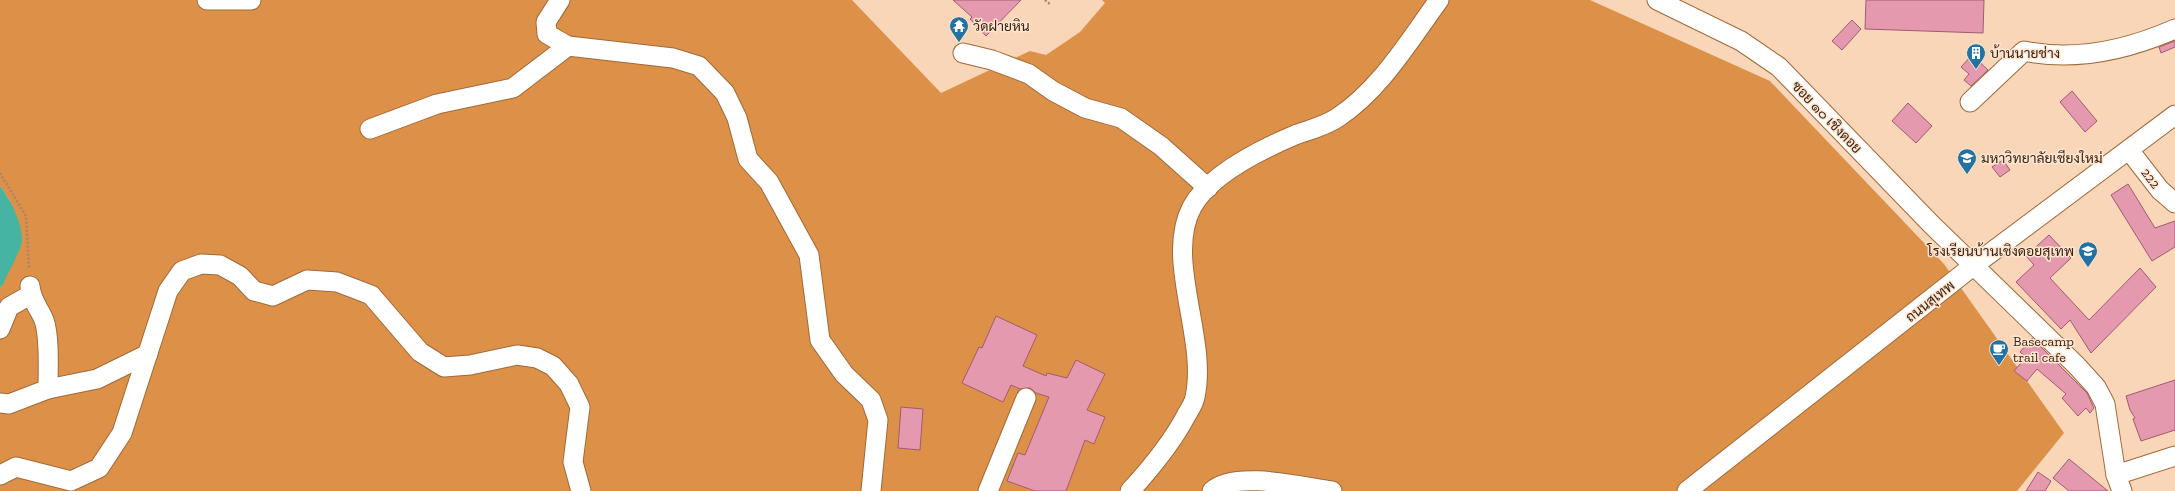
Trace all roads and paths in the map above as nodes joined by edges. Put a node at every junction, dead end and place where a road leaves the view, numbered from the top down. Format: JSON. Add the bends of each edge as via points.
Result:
{"nodes":[{"id":1,"x":207,"y":0,"type":"edge"},
{"id":2,"x":251,"y":0,"type":"edge"},
{"id":3,"x":560,"y":0,"type":"edge"},
{"id":4,"x":1045,"y":0,"type":"edge"},
{"id":5,"x":1439,"y":0,"type":"edge"},
{"id":6,"x":1657,"y":0,"type":"edge"},
{"id":7,"x":1051,"y":5,"type":"dead end"},
{"id":8,"x":2175,"y":29,"type":"edge"},
{"id":9,"x":568,"y":46,"type":"junction"},
{"id":10,"x":963,"y":53,"type":"dead end"},
{"id":11,"x":1970,"y":102,"type":"dead end"},
{"id":12,"x":2175,"y":115,"type":"edge"},
{"id":13,"x":370,"y":130,"type":"dead end"},
{"id":14,"x":2129,"y":150,"type":"junction"},
{"id":15,"x":0,"y":173,"type":"edge"},
{"id":16,"x":1208,"y":188,"type":"junction"},
{"id":17,"x":2175,"y":203,"type":"edge"},
{"id":18,"x":1974,"y":266,"type":"junction"},
{"id":19,"x":30,"y":291,"type":"junction"},
{"id":20,"x":0,"y":330,"type":"edge"},
{"id":21,"x":148,"y":354,"type":"junction"},
{"id":22,"x":48,"y":358,"type":"junction"},
{"id":23,"x":75,"y":384,"type":"junction"},
{"id":24,"x":48,"y":388,"type":"junction"},
{"id":25,"x":1026,"y":398,"type":"dead end"},
{"id":26,"x":0,"y":403,"type":"edge"},
{"id":27,"x":2175,"y":456,"type":"edge"},
{"id":28,"x":0,"y":475,"type":"edge"},
{"id":29,"x":2119,"y":483,"type":"edge"},
{"id":30,"x":580,"y":491,"type":"edge"},
{"id":31,"x":871,"y":491,"type":"edge"},
{"id":32,"x":988,"y":491,"type":"edge"},
{"id":33,"x":1130,"y":491,"type":"edge"},
{"id":34,"x":1212,"y":491,"type":"edge"},
{"id":35,"x":1332,"y":491,"type":"edge"},
{"id":36,"x":1687,"y":491,"type":"edge"}],
"edges":[{"from":1,"to":2,"type":"street"},
{"from":3,"to":9,"type":"street","via":[[546,22],[547,34]]},
{"from":4,"to":7,"type":"path"},
{"from":5,"to":16,"type":"street","via":[[1382,77],[1336,119],[1266,148],[1240,162]]},
{"from":6,"to":18,"type":"street","name":"ซอย ๑๐ เชิงดอย","via":[[1741,41],[1779,68]]},
{"from":8,"to":11,"type":"street","via":[[2134,45],[2094,54],[2051,54],[2024,50]]},
{"from":9,"to":13,"type":"street","via":[[512,88],[437,104]]},
{"from":9,"to":31,"type":"street","via":[[674,58],[699,66],[726,93],[737,118],[748,159],[769,182],[809,255],[820,340],[844,374],[871,400],[878,420]]},
{"from":10,"to":16,"type":"street","via":[[992,60],[1029,74],[1053,91],[1085,108],[1121,118],[1161,146]]},
{"from":12,"to":14,"type":"street","name":"ถนนสุเทพ"},
{"from":14,"to":17,"type":"street","name":"222","via":[[2160,190]]},
{"from":14,"to":18,"type":"street","name":"ถนนสุเทพ"},
{"from":15,"to":19,"type":"path","via":[[26,216]]},
{"from":16,"to":33,"type":"street","via":[[1193,206],[1184,225],[1182,246],[1193,321],[1197,368],[1195,398],[1163,454]]},
{"from":18,"to":29,"type":"street","name":"ซอย ๑๐ เชิงดอย","via":[[2078,366],[2096,387],[2105,404]]},
{"from":18,"to":36,"type":"street","name":"ถนนสุเทพ"},
{"from":19,"to":20,"type":"street","via":[[9,307]]},
{"from":19,"to":22,"type":"street","via":[[44,321]]},
{"from":21,"to":23,"type":"street","via":[[97,379]]},
{"from":21,"to":28,"type":"street","via":[[122,433],[99,468],[71,481],[16,467]]},
{"from":21,"to":30,"type":"street","via":[[168,291],[182,271],[188,268],[201,264],[220,265],[240,276],[254,291],[273,296],[307,280],[337,282],[371,295],[420,352],[444,367],[470,365],[517,355],[537,358],[553,366],[569,384],[580,407],[573,462]]},
{"from":22,"to":23,"type":"street"},
{"from":22,"to":24,"type":"street"},
{"from":23,"to":24,"type":"street"},
{"from":24,"to":26,"type":"street","via":[[9,404]]},
{"from":25,"to":32,"type":"street"},
{"from":27,"to":29,"type":"street"},
{"from":34,"to":35,"type":"street","via":[[1218,486],[1256,479]]}]}
